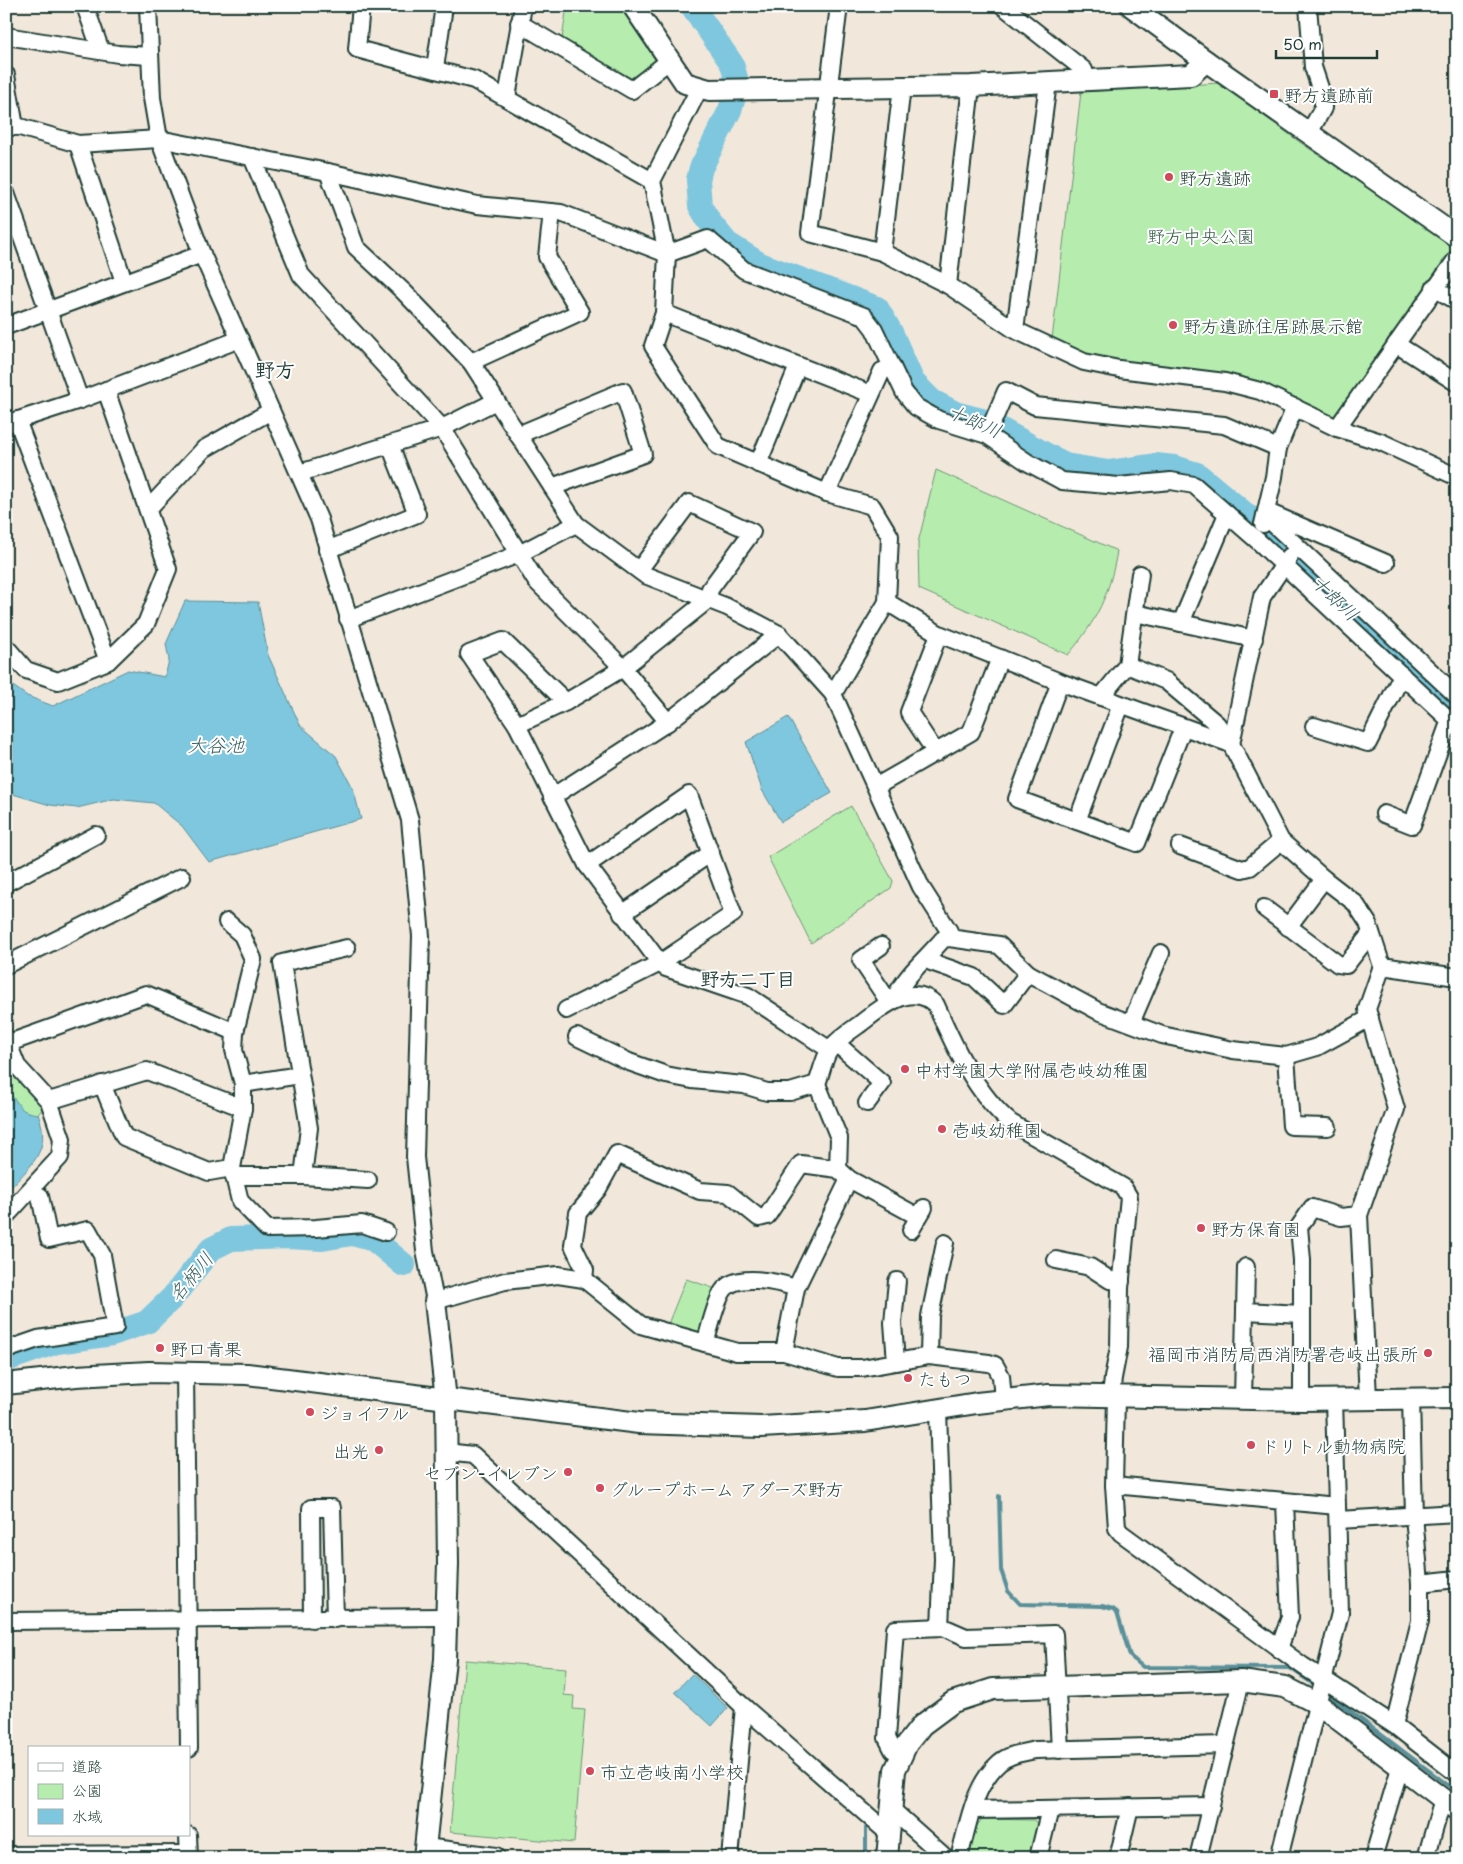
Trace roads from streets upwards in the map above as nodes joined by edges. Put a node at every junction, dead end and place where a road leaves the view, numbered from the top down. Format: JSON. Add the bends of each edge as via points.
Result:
{"nodes":[{"id":1,"x":84,"y":6,"type":"edge"},
{"id":2,"x":148,"y":6,"type":"edge"},
{"id":3,"x":361,"y":6,"type":"edge"},
{"id":4,"x":444,"y":6,"type":"edge"},
{"id":5,"x":523,"y":6,"type":"edge"},
{"id":6,"x":633,"y":6,"type":"edge"},
{"id":7,"x":839,"y":6,"type":"edge"},
{"id":8,"x":1003,"y":6,"type":"edge"},
{"id":9,"x":1131,"y":6,"type":"edge"},
{"id":10,"x":1308,"y":6,"type":"edge"},
{"id":11,"x":519,"y":23,"type":"junction"},
{"id":12,"x":6,"y":36,"type":"edge"},
{"id":13,"x":101,"y":51,"type":"junction"},
{"id":14,"x":150,"y":56,"type":"junction"},
{"id":15,"x":670,"y":60,"type":"junction"},
{"id":16,"x":1206,"y":61,"type":"junction"},
{"id":17,"x":435,"y":68,"type":"junction"},
{"id":18,"x":6,"y":75,"type":"edge"},
{"id":19,"x":1086,"y":81,"type":"junction"},
{"id":20,"x":1048,"y":83,"type":"junction"},
{"id":21,"x":971,"y":86,"type":"junction"},
{"id":22,"x":902,"y":87,"type":"junction"},
{"id":23,"x":699,"y":89,"type":"junction"},
{"id":24,"x":829,"y":90,"type":"junction"},
{"id":25,"x":507,"y":97,"type":"junction"},
{"id":26,"x":9,"y":127,"type":"edge"},
{"id":27,"x":1309,"y":133,"type":"junction"},
{"id":28,"x":159,"y":139,"type":"junction"},
{"id":29,"x":78,"y":144,"type":"junction"},
{"id":30,"x":252,"y":158,"type":"junction"},
{"id":31,"x":328,"y":172,"type":"junction"},
{"id":32,"x":652,"y":181,"type":"junction"},
{"id":33,"x":6,"y":193,"type":"edge"},
{"id":34,"x":552,"y":212,"type":"junction"},
{"id":35,"x":12,"y":228,"type":"edge"},
{"id":36,"x":1457,"y":237,"type":"edge"},
{"id":37,"x":882,"y":252,"type":"junction"},
{"id":38,"x":202,"y":254,"type":"junction"},
{"id":39,"x":667,"y":254,"type":"junction"},
{"id":40,"x":1457,"y":258,"type":"edge"},
{"id":41,"x":124,"y":282,"type":"junction"},
{"id":42,"x":948,"y":285,"type":"junction"},
{"id":43,"x":1434,"y":288,"type":"junction"},
{"id":44,"x":1457,"y":301,"type":"edge"},
{"id":45,"x":50,"y":310,"type":"junction"},
{"id":46,"x":664,"y":313,"type":"junction"},
{"id":47,"x":6,"y":326,"type":"edge"},
{"id":48,"x":1014,"y":330,"type":"junction"},
{"id":49,"x":240,"y":339,"type":"junction"},
{"id":50,"x":1396,"y":344,"type":"junction"},
{"id":51,"x":471,"y":362,"type":"junction"},
{"id":52,"x":798,"y":366,"type":"junction"},
{"id":53,"x":892,"y":368,"type":"junction"},
{"id":54,"x":1457,"y":383,"type":"edge"},
{"id":55,"x":106,"y":390,"type":"junction"},
{"id":56,"x":871,"y":394,"type":"junction"},
{"id":57,"x":80,"y":400,"type":"junction"},
{"id":58,"x":496,"y":401,"type":"junction"},
{"id":59,"x":1295,"y":407,"type":"junction"},
{"id":60,"x":271,"y":410,"type":"junction"},
{"id":61,"x":12,"y":422,"type":"edge"},
{"id":62,"x":442,"y":428,"type":"junction"},
{"id":63,"x":1337,"y":428,"type":"junction"},
{"id":64,"x":987,"y":434,"type":"junction"},
{"id":65,"x":518,"y":435,"type":"junction"},
{"id":66,"x":390,"y":445,"type":"junction"},
{"id":67,"x":1278,"y":448,"type":"junction"},
{"id":68,"x":758,"y":464,"type":"junction"},
{"id":69,"x":300,"y":473,"type":"junction"},
{"id":70,"x":1457,"y":477,"type":"edge"},
{"id":71,"x":552,"y":488,"type":"junction"},
{"id":72,"x":827,"y":493,"type":"junction"},
{"id":73,"x":148,"y":509,"type":"junction"},
{"id":74,"x":1265,"y":513,"type":"junction"},
{"id":75,"x":1227,"y":514,"type":"junction"},
{"id":76,"x":576,"y":524,"type":"junction"},
{"id":77,"x":1258,"y":541,"type":"junction"},
{"id":78,"x":1297,"y":545,"type":"junction"},
{"id":79,"x":327,"y":550,"type":"junction"},
{"id":80,"x":519,"y":554,"type":"junction"},
{"id":81,"x":1386,"y":563,"type":"dead end"},
{"id":82,"x":1283,"y":564,"type":"junction"},
{"id":83,"x":639,"y":570,"type":"junction"},
{"id":84,"x":1140,"y":574,"type":"dead end"},
{"id":85,"x":708,"y":600,"type":"junction"},
{"id":86,"x":887,"y":602,"type":"junction"},
{"id":87,"x":1135,"y":613,"type":"junction"},
{"id":88,"x":348,"y":620,"type":"junction"},
{"id":89,"x":1180,"y":623,"type":"junction"},
{"id":90,"x":779,"y":634,"type":"junction"},
{"id":91,"x":939,"y":634,"type":"junction"},
{"id":92,"x":1254,"y":639,"type":"junction"},
{"id":93,"x":6,"y":647,"type":"edge"},
{"id":94,"x":1000,"y":658,"type":"junction"},
{"id":95,"x":108,"y":661,"type":"junction"},
{"id":96,"x":1127,"y":665,"type":"junction"},
{"id":97,"x":623,"y":668,"type":"junction"},
{"id":98,"x":1402,"y":675,"type":"junction"},
{"id":99,"x":1060,"y":682,"type":"junction"},
{"id":100,"x":833,"y":694,"type":"junction"},
{"id":101,"x":1457,"y":696,"type":"edge"},
{"id":102,"x":1101,"y":697,"type":"junction"},
{"id":103,"x":566,"y":702,"type":"junction"},
{"id":104,"x":1121,"y":705,"type":"junction"},
{"id":105,"x":668,"y":722,"type":"junction"},
{"id":106,"x":517,"y":724,"type":"junction"},
{"id":107,"x":1454,"y":724,"type":"edge"},
{"id":108,"x":1314,"y":726,"type":"dead end"},
{"id":109,"x":1183,"y":728,"type":"junction"},
{"id":110,"x":1231,"y":744,"type":"junction"},
{"id":111,"x":936,"y":752,"type":"junction"},
{"id":112,"x":877,"y":786,"type":"junction"},
{"id":113,"x":552,"y":797,"type":"junction"},
{"id":114,"x":1384,"y":814,"type":"dead end"},
{"id":115,"x":1077,"y":821,"type":"junction"},
{"id":116,"x":96,"y":834,"type":"dead end"},
{"id":117,"x":1281,"y":841,"type":"junction"},
{"id":118,"x":1180,"y":846,"type":"dead end"},
{"id":119,"x":711,"y":853,"type":"junction"},
{"id":120,"x":588,"y":865,"type":"junction"},
{"id":121,"x":182,"y":877,"type":"dead end"},
{"id":122,"x":1324,"y":879,"type":"junction"},
{"id":123,"x":6,"y":883,"type":"edge"},
{"id":124,"x":1264,"y":908,"type":"dead end"},
{"id":125,"x":622,"y":914,"type":"junction"},
{"id":126,"x":227,"y":922,"type":"dead end"},
{"id":127,"x":1288,"y":926,"type":"junction"},
{"id":128,"x":1371,"y":932,"type":"junction"},
{"id":129,"x":949,"y":938,"type":"junction"},
{"id":130,"x":881,"y":946,"type":"dead end"},
{"id":131,"x":347,"y":948,"type":"dead end"},
{"id":132,"x":1162,"y":953,"type":"dead end"},
{"id":133,"x":927,"y":958,"type":"junction"},
{"id":134,"x":660,"y":963,"type":"junction"},
{"id":135,"x":6,"y":965,"type":"edge"},
{"id":136,"x":1382,"y":966,"type":"junction"},
{"id":137,"x":1028,"y":973,"type":"junction"},
{"id":138,"x":1457,"y":977,"type":"edge"},
{"id":139,"x":892,"y":1000,"type":"junction"},
{"id":140,"x":566,"y":1010,"type":"dead end"},
{"id":141,"x":1370,"y":1018,"type":"junction"},
{"id":142,"x":1131,"y":1023,"type":"junction"},
{"id":143,"x":235,"y":1032,"type":"junction"},
{"id":144,"x":576,"y":1037,"type":"dead end"},
{"id":145,"x":8,"y":1041,"type":"edge"},
{"id":146,"x":832,"y":1046,"type":"junction"},
{"id":147,"x":1286,"y":1056,"type":"junction"},
{"id":148,"x":300,"y":1075,"type":"junction"},
{"id":149,"x":102,"y":1084,"type":"junction"},
{"id":150,"x":243,"y":1084,"type":"junction"},
{"id":151,"x":816,"y":1084,"type":"junction"},
{"id":152,"x":50,"y":1101,"type":"junction"},
{"id":153,"x":867,"y":1104,"type":"dead end"},
{"id":154,"x":243,"y":1108,"type":"junction"},
{"id":155,"x":1328,"y":1127,"type":"dead end"},
{"id":156,"x":233,"y":1172,"type":"junction"},
{"id":157,"x":843,"y":1174,"type":"junction"},
{"id":158,"x":303,"y":1176,"type":"junction"},
{"id":159,"x":368,"y":1180,"type":"dead end"},
{"id":160,"x":40,"y":1196,"type":"dead end"},
{"id":161,"x":1359,"y":1215,"type":"junction"},
{"id":162,"x":6,"y":1216,"type":"edge"},
{"id":163,"x":917,"y":1218,"type":"dead end"},
{"id":164,"x":386,"y":1232,"type":"dead end"},
{"id":165,"x":945,"y":1243,"type":"dead end"},
{"id":166,"x":1056,"y":1260,"type":"dead end"},
{"id":167,"x":1246,"y":1268,"type":"dead end"},
{"id":168,"x":584,"y":1280,"type":"junction"},
{"id":169,"x":897,"y":1281,"type":"dead end"},
{"id":170,"x":1121,"y":1282,"type":"junction"},
{"id":171,"x":796,"y":1288,"type":"junction"},
{"id":172,"x":435,"y":1301,"type":"junction"},
{"id":173,"x":1246,"y":1311,"type":"junction"},
{"id":174,"x":1302,"y":1314,"type":"junction"},
{"id":175,"x":705,"y":1343,"type":"junction"},
{"id":176,"x":6,"y":1350,"type":"edge"},
{"id":177,"x":784,"y":1352,"type":"junction"},
{"id":178,"x":929,"y":1356,"type":"junction"},
{"id":179,"x":896,"y":1362,"type":"junction"},
{"id":180,"x":186,"y":1371,"type":"junction"},
{"id":181,"x":6,"y":1384,"type":"edge"},
{"id":182,"x":1114,"y":1398,"type":"junction"},
{"id":183,"x":1368,"y":1398,"type":"junction"},
{"id":184,"x":1411,"y":1398,"type":"junction"},
{"id":185,"x":1457,"y":1398,"type":"edge"},
{"id":186,"x":1243,"y":1399,"type":"junction"},
{"id":187,"x":1334,"y":1399,"type":"junction"},
{"id":188,"x":446,"y":1400,"type":"junction"},
{"id":189,"x":1003,"y":1400,"type":"junction"},
{"id":190,"x":1302,"y":1400,"type":"junction"},
{"id":191,"x":938,"y":1410,"type":"junction"},
{"id":192,"x":446,"y":1452,"type":"junction"},
{"id":193,"x":1114,"y":1484,"type":"junction"},
{"id":194,"x":1285,"y":1502,"type":"junction"},
{"id":195,"x":1337,"y":1513,"type":"junction"},
{"id":196,"x":1457,"y":1513,"type":"edge"},
{"id":197,"x":1414,"y":1516,"type":"junction"},
{"id":198,"x":1457,"y":1579,"type":"edge"},
{"id":199,"x":1420,"y":1583,"type":"junction"},
{"id":200,"x":445,"y":1617,"type":"junction"},
{"id":201,"x":335,"y":1618,"type":"junction"},
{"id":202,"x":312,"y":1619,"type":"junction"},
{"id":203,"x":189,"y":1621,"type":"junction"},
{"id":204,"x":6,"y":1622,"type":"edge"},
{"id":205,"x":940,"y":1627,"type":"junction"},
{"id":206,"x":1279,"y":1649,"type":"junction"},
{"id":207,"x":1325,"y":1680,"type":"junction"},
{"id":208,"x":1241,"y":1681,"type":"junction"},
{"id":209,"x":1058,"y":1688,"type":"junction"},
{"id":210,"x":1318,"y":1704,"type":"junction"},
{"id":211,"x":744,"y":1707,"type":"junction"},
{"id":212,"x":1394,"y":1725,"type":"junction"},
{"id":213,"x":1225,"y":1745,"type":"junction"},
{"id":214,"x":189,"y":1746,"type":"edge"},
{"id":215,"x":1060,"y":1750,"type":"junction"},
{"id":216,"x":902,"y":1752,"type":"junction"},
{"id":217,"x":1400,"y":1768,"type":"junction"},
{"id":218,"x":1457,"y":1774,"type":"edge"},
{"id":219,"x":1450,"y":1804,"type":"edge"},
{"id":220,"x":1130,"y":1806,"type":"junction"},
{"id":221,"x":1211,"y":1806,"type":"junction"},
{"id":222,"x":890,"y":1808,"type":"junction"},
{"id":223,"x":1050,"y":1809,"type":"junction"},
{"id":224,"x":973,"y":1810,"type":"junction"},
{"id":225,"x":188,"y":1836,"type":"edge"},
{"id":226,"x":890,"y":1849,"type":"edge"},
{"id":227,"x":424,"y":1852,"type":"edge"},
{"id":228,"x":6,"y":1855,"type":"edge"},
{"id":229,"x":188,"y":1856,"type":"edge"},
{"id":230,"x":496,"y":1858,"type":"edge"},
{"id":231,"x":730,"y":1858,"type":"edge"},
{"id":232,"x":946,"y":1858,"type":"edge"},
{"id":233,"x":959,"y":1858,"type":"edge"},
{"id":234,"x":1038,"y":1858,"type":"edge"},
{"id":235,"x":1118,"y":1858,"type":"edge"},
{"id":236,"x":1198,"y":1858,"type":"edge"},
{"id":237,"x":1279,"y":1858,"type":"edge"},
{"id":238,"x":1373,"y":1858,"type":"edge"},
{"id":239,"x":1426,"y":1858,"type":"edge"}],
"edges":[{"from":1,"to":13,"type":"street"},
{"from":2,"to":14,"type":"street"},
{"from":3,"to":17,"type":"street","via":[[357,50]]},
{"from":4,"to":17,"type":"street"},
{"from":5,"to":11,"type":"street"},
{"from":6,"to":15,"type":"street"},
{"from":7,"to":24,"type":"street"},
{"from":8,"to":19,"type":"street","via":[[1084,70]]},
{"from":9,"to":16,"type":"street"},
{"from":10,"to":27,"type":"street","via":[[1312,67],[1323,97],[1321,114]]},
{"from":11,"to":15,"type":"street","via":[[632,90]]},
{"from":11,"to":25,"type":"street"},
{"from":12,"to":13,"type":"street"},
{"from":13,"to":14,"type":"street"},
{"from":14,"to":28,"type":"street","via":[[152,98]]},
{"from":15,"to":23,"type":"street","via":[[685,83]]},
{"from":16,"to":19,"type":"street","via":[[1191,75]]},
{"from":16,"to":27,"type":"street"},
{"from":17,"to":25,"type":"street","via":[[474,80]]},
{"from":18,"to":26,"type":"street"},
{"from":19,"to":20,"type":"street"},
{"from":20,"to":21,"type":"street"},
{"from":20,"to":48,"type":"street"},
{"from":21,"to":22,"type":"street"},
{"from":21,"to":42,"type":"street"},
{"from":22,"to":24,"type":"street"},
{"from":22,"to":37,"type":"street"},
{"from":23,"to":24,"type":"street"},
{"from":23,"to":32,"type":"street"},
{"from":24,"to":37,"type":"street","via":[[810,233]]},
{"from":25,"to":32,"type":"street"},
{"from":26,"to":29,"type":"street"},
{"from":27,"to":36,"type":"street"},
{"from":28,"to":29,"type":"street"},
{"from":28,"to":30,"type":"street"},
{"from":28,"to":38,"type":"street"},
{"from":29,"to":41,"type":"street"},
{"from":30,"to":31,"type":"street"},
{"from":30,"to":62,"type":"street","via":[[301,275]]},
{"from":31,"to":34,"type":"street","via":[[478,205]]},
{"from":31,"to":51,"type":"street","via":[[356,247]]},
{"from":32,"to":39,"type":"street"},
{"from":33,"to":35,"type":"street"},
{"from":34,"to":39,"type":"street"},
{"from":34,"to":51,"type":"street","via":[[546,257],[580,312]]},
{"from":35,"to":45,"type":"street"},
{"from":37,"to":42,"type":"street"},
{"from":38,"to":41,"type":"street"},
{"from":38,"to":49,"type":"street"},
{"from":39,"to":46,"type":"street"},
{"from":39,"to":53,"type":"street","via":[[708,239],[744,270],[864,316],[874,329]]},
{"from":40,"to":43,"type":"street"},
{"from":41,"to":45,"type":"street"},
{"from":42,"to":48,"type":"street"},
{"from":43,"to":44,"type":"street"},
{"from":43,"to":50,"type":"street"},
{"from":45,"to":47,"type":"street"},
{"from":45,"to":57,"type":"street"},
{"from":46,"to":52,"type":"street"},
{"from":46,"to":68,"type":"street","via":[[653,346],[718,446]]},
{"from":48,"to":59,"type":"street","via":[[1084,362],[1225,382],[1260,391]]},
{"from":49,"to":55,"type":"street"},
{"from":49,"to":60,"type":"street"},
{"from":50,"to":54,"type":"street"},
{"from":50,"to":63,"type":"street"},
{"from":51,"to":58,"type":"street"},
{"from":52,"to":56,"type":"street"},
{"from":52,"to":68,"type":"street"},
{"from":53,"to":56,"type":"street","via":[[882,371]]},
{"from":53,"to":64,"type":"street","via":[[916,407],[939,420]]},
{"from":55,"to":57,"type":"street"},
{"from":55,"to":73,"type":"street"},
{"from":56,"to":72,"type":"street"},
{"from":57,"to":61,"type":"street"},
{"from":58,"to":62,"type":"street"},
{"from":58,"to":65,"type":"street"},
{"from":59,"to":63,"type":"street"},
{"from":59,"to":67,"type":"street"},
{"from":60,"to":69,"type":"street"},
{"from":60,"to":73,"type":"street","via":[[204,449]]},
{"from":61,"to":95,"type":"street"},
{"from":62,"to":66,"type":"street"},
{"from":62,"to":80,"type":"street"},
{"from":63,"to":70,"type":"street","via":[[1381,442]]},
{"from":64,"to":67,"type":"street","via":[[1006,391],[1035,406],[1224,425]]},
{"from":64,"to":75,"type":"street","via":[[1062,481],[1119,486],[1171,481],[1194,484]]},
{"from":65,"to":71,"type":"street"},
{"from":65,"to":71,"type":"street","via":[[623,391],[643,454]]},
{"from":66,"to":69,"type":"street"},
{"from":66,"to":79,"type":"street","via":[[417,514]]},
{"from":67,"to":74,"type":"street"},
{"from":68,"to":72,"type":"street"},
{"from":69,"to":79,"type":"street","via":[[319,519]]},
{"from":71,"to":76,"type":"street"},
{"from":72,"to":86,"type":"street","via":[[872,506],[890,536]]},
{"from":73,"to":95,"type":"street","via":[[168,569],[146,624]]},
{"from":74,"to":77,"type":"street"},
{"from":74,"to":78,"type":"street"},
{"from":74,"to":81,"type":"street"},
{"from":75,"to":77,"type":"street"},
{"from":75,"to":89,"type":"street"},
{"from":76,"to":80,"type":"street"},
{"from":76,"to":83,"type":"street"},
{"from":77,"to":82,"type":"street"},
{"from":78,"to":82,"type":"street"},
{"from":78,"to":101,"type":"street"},
{"from":79,"to":88,"type":"street"},
{"from":80,"to":88,"type":"street"},
{"from":80,"to":97,"type":"street","via":[[536,581]]},
{"from":82,"to":92,"type":"street","via":[[1262,597]]},
{"from":82,"to":98,"type":"street"},
{"from":83,"to":85,"type":"street"},
{"from":83,"to":85,"type":"street","via":[[689,503],[752,532],[710,589]]},
{"from":84,"to":87,"type":"street"},
{"from":85,"to":90,"type":"street"},
{"from":85,"to":97,"type":"street"},
{"from":86,"to":91,"type":"street"},
{"from":86,"to":100,"type":"street"},
{"from":87,"to":89,"type":"street"},
{"from":87,"to":96,"type":"street"},
{"from":88,"to":172,"type":"street","via":[[410,820],[422,936],[415,1157],[425,1251]]},
{"from":89,"to":92,"type":"street"},
{"from":90,"to":100,"type":"street"},
{"from":90,"to":105,"type":"street"},
{"from":91,"to":94,"type":"street"},
{"from":91,"to":111,"type":"street","via":[[909,712]]},
{"from":92,"to":110,"type":"street"},
{"from":93,"to":95,"type":"street","via":[[26,670],[58,681]]},
{"from":94,"to":99,"type":"street"},
{"from":94,"to":111,"type":"street","via":[[971,732]]},
{"from":96,"to":102,"type":"street"},
{"from":96,"to":110,"type":"street","via":[[1166,681],[1217,724]]},
{"from":97,"to":103,"type":"street"},
{"from":97,"to":105,"type":"street"},
{"from":98,"to":107,"type":"street"},
{"from":98,"to":108,"type":"street","via":[[1368,743]]},
{"from":99,"to":102,"type":"street"},
{"from":99,"to":115,"type":"street","via":[[1017,799]]},
{"from":100,"to":112,"type":"street"},
{"from":102,"to":104,"type":"street"},
{"from":103,"to":106,"type":"street"},
{"from":103,"to":106,"type":"street","via":[[503,641],[469,654]]},
{"from":104,"to":109,"type":"street"},
{"from":104,"to":115,"type":"street"},
{"from":105,"to":113,"type":"street"},
{"from":106,"to":113,"type":"street"},
{"from":107,"to":114,"type":"street","via":[[1412,825]]},
{"from":109,"to":110,"type":"street"},
{"from":109,"to":115,"type":"street","via":[[1137,843]]},
{"from":110,"to":117,"type":"street"},
{"from":111,"to":112,"type":"street"},
{"from":112,"to":129,"type":"street","via":[[922,887],[949,931]]},
{"from":113,"to":120,"type":"street"},
{"from":116,"to":123,"type":"street"},
{"from":117,"to":118,"type":"street","via":[[1250,867],[1242,869]]},
{"from":117,"to":122,"type":"street"},
{"from":119,"to":120,"type":"street","via":[[689,795]]},
{"from":119,"to":125,"type":"street"},
{"from":119,"to":134,"type":"street","via":[[733,914]]},
{"from":120,"to":125,"type":"street"},
{"from":121,"to":135,"type":"street"},
{"from":122,"to":127,"type":"street"},
{"from":122,"to":128,"type":"street","via":[[1356,903]]},
{"from":124,"to":127,"type":"street"},
{"from":125,"to":134,"type":"street"},
{"from":126,"to":143,"type":"street","via":[[242,935],[253,959]]},
{"from":127,"to":128,"type":"street","via":[[1338,964],[1346,966]]},
{"from":128,"to":136,"type":"street"},
{"from":129,"to":133,"type":"street","via":[[944,939]]},
{"from":129,"to":137,"type":"street","via":[[999,945]]},
{"from":130,"to":139,"type":"street","via":[[860,960]]},
{"from":131,"to":148,"type":"street","via":[[282,963]]},
{"from":132,"to":142,"type":"street"},
{"from":133,"to":137,"type":"street","via":[[974,977],[1004,1005]]},
{"from":133,"to":139,"type":"street","via":[[900,986]]},
{"from":134,"to":140,"type":"street"},
{"from":134,"to":146,"type":"street","via":[[666,968],[748,996]]},
{"from":136,"to":138,"type":"street"},
{"from":136,"to":141,"type":"street","via":[[1367,1009]]},
{"from":137,"to":142,"type":"street","via":[[1098,1011]]},
{"from":139,"to":146,"type":"street"},
{"from":139,"to":170,"type":"street","via":[[907,996],[929,998],[936,1005],[962,1061],[1002,1115],[1123,1187],[1129,1197]]},
{"from":141,"to":147,"type":"street","via":[[1317,1047]]},
{"from":141,"to":161,"type":"street","via":[[1396,1109]]},
{"from":142,"to":147,"type":"street","via":[[1162,1035],[1233,1050]]},
{"from":143,"to":145,"type":"street","via":[[146,994]]},
{"from":143,"to":150,"type":"street","via":[[234,1050]]},
{"from":144,"to":151,"type":"street","via":[[666,1075],[744,1084],[767,1092],[790,1092]]},
{"from":145,"to":152,"type":"street","via":[[17,1066]]},
{"from":146,"to":151,"type":"street"},
{"from":146,"to":153,"type":"street","via":[[882,1083]]},
{"from":147,"to":155,"type":"street","via":[[1291,1126]]},
{"from":148,"to":150,"type":"street"},
{"from":148,"to":158,"type":"street","via":[[309,1128]]},
{"from":149,"to":152,"type":"street"},
{"from":149,"to":154,"type":"street","via":[[146,1071]]},
{"from":149,"to":156,"type":"street","via":[[124,1137],[209,1172]]},
{"from":150,"to":154,"type":"street"},
{"from":151,"to":157,"type":"street","via":[[839,1138]]},
{"from":152,"to":162,"type":"street","via":[[62,1139],[60,1157]]},
{"from":154,"to":156,"type":"street"},
{"from":156,"to":158,"type":"street"},
{"from":156,"to":164,"type":"street","via":[[240,1201],[267,1229],[362,1224]]},
{"from":157,"to":163,"type":"street"},
{"from":157,"to":168,"type":"street","via":[[802,1164],[767,1216],[759,1218],[728,1192],[700,1191],[617,1154],[598,1189],[578,1213],[573,1245],[585,1270]]},
{"from":157,"to":171,"type":"street"},
{"from":158,"to":159,"type":"street"},
{"from":160,"to":176,"type":"street","via":[[50,1240],[88,1230],[102,1255],[115,1327],[38,1339]]},
{"from":161,"to":174,"type":"street","via":[[1341,1217],[1312,1208],[1299,1227]]},
{"from":161,"to":183,"type":"street"},
{"from":165,"to":178,"type":"street","via":[[930,1316]]},
{"from":166,"to":170,"type":"street","via":[[1090,1267],[1110,1280]]},
{"from":167,"to":173,"type":"street"},
{"from":168,"to":172,"type":"street","via":[[558,1275],[505,1280]]},
{"from":168,"to":175,"type":"street","via":[[641,1325]]},
{"from":169,"to":179,"type":"street","via":[[893,1323]]},
{"from":170,"to":182,"type":"street"},
{"from":171,"to":175,"type":"street","via":[[772,1281],[737,1280],[723,1290]]},
{"from":171,"to":177,"type":"street"},
{"from":172,"to":188,"type":"street"},
{"from":173,"to":174,"type":"street"},
{"from":173,"to":186,"type":"street"},
{"from":174,"to":190,"type":"street"},
{"from":175,"to":177,"type":"street","via":[[738,1352]]},
{"from":177,"to":179,"type":"street","via":[[838,1368]]},
{"from":178,"to":179,"type":"street"},
{"from":178,"to":189,"type":"street","via":[[996,1366],[1001,1376]]},
{"from":180,"to":181,"type":"street","via":[[76,1376]]},
{"from":180,"to":188,"type":"street","via":[[247,1374]]},
{"from":180,"to":203,"type":"street"},
{"from":182,"to":186,"type":"street"},
{"from":182,"to":189,"type":"street","via":[[1049,1395]]},
{"from":182,"to":193,"type":"street"},
{"from":183,"to":184,"type":"street"},
{"from":183,"to":187,"type":"street"},
{"from":184,"to":185,"type":"street"},
{"from":184,"to":197,"type":"street"},
{"from":186,"to":190,"type":"street"},
{"from":187,"to":190,"type":"street"},
{"from":187,"to":195,"type":"street"},
{"from":188,"to":191,"type":"street","via":[[639,1423],[761,1426],[865,1421]]},
{"from":188,"to":192,"type":"street"},
{"from":189,"to":191,"type":"street"},
{"from":191,"to":205,"type":"street","via":[[943,1559]]},
{"from":192,"to":200,"type":"street","via":[[448,1564]]},
{"from":192,"to":211,"type":"street","via":[[472,1455]]},
{"from":193,"to":194,"type":"street"},
{"from":193,"to":206,"type":"street","via":[[1117,1528],[1121,1533]]},
{"from":194,"to":195,"type":"street"},
{"from":194,"to":206,"type":"street","via":[[1290,1618]]},
{"from":195,"to":197,"type":"street"},
{"from":195,"to":207,"type":"street","via":[[1340,1613]]},
{"from":196,"to":197,"type":"street"},
{"from":197,"to":199,"type":"street"},
{"from":198,"to":199,"type":"street"},
{"from":199,"to":212,"type":"street","via":[[1420,1621]]},
{"from":200,"to":201,"type":"street"},
{"from":200,"to":227,"type":"street","via":[[444,1659]]},
{"from":201,"to":202,"type":"street"},
{"from":201,"to":202,"type":"street","via":[[332,1508],[311,1508]]},
{"from":202,"to":203,"type":"street"},
{"from":203,"to":204,"type":"street"},
{"from":203,"to":214,"type":"street"},
{"from":205,"to":209,"type":"street","via":[[966,1637],[1054,1634]]},
{"from":205,"to":216,"type":"street","via":[[896,1629],[887,1738],[893,1750]]},
{"from":206,"to":207,"type":"street"},
{"from":207,"to":210,"type":"street"},
{"from":207,"to":212,"type":"street"},
{"from":208,"to":209,"type":"street"},
{"from":208,"to":210,"type":"street","via":[[1286,1687]]},
{"from":208,"to":213,"type":"street"},
{"from":209,"to":215,"type":"street"},
{"from":209,"to":216,"type":"street","via":[[993,1689],[970,1695],[953,1702],[922,1725]]},
{"from":210,"to":217,"type":"street"},
{"from":210,"to":237,"type":"street"},
{"from":211,"to":226,"type":"street"},
{"from":211,"to":231,"type":"street"},
{"from":212,"to":218,"type":"street"},
{"from":213,"to":215,"type":"street"},
{"from":213,"to":221,"type":"street"},
{"from":215,"to":224,"type":"street","via":[[1014,1754],[999,1762],[980,1786]]},
{"from":216,"to":222,"type":"street","via":[[895,1770]]},
{"from":217,"to":219,"type":"street"},
{"from":217,"to":238,"type":"street"},
{"from":219,"to":239,"type":"street"},
{"from":220,"to":221,"type":"street"},
{"from":220,"to":223,"type":"street"},
{"from":220,"to":235,"type":"street"},
{"from":221,"to":236,"type":"street"},
{"from":222,"to":226,"type":"street"},
{"from":222,"to":232,"type":"street"},
{"from":223,"to":224,"type":"street"},
{"from":223,"to":234,"type":"street"},
{"from":224,"to":233,"type":"street"},
{"from":225,"to":229,"type":"street"},
{"from":227,"to":230,"type":"street"},
{"from":228,"to":229,"type":"street"}]}
